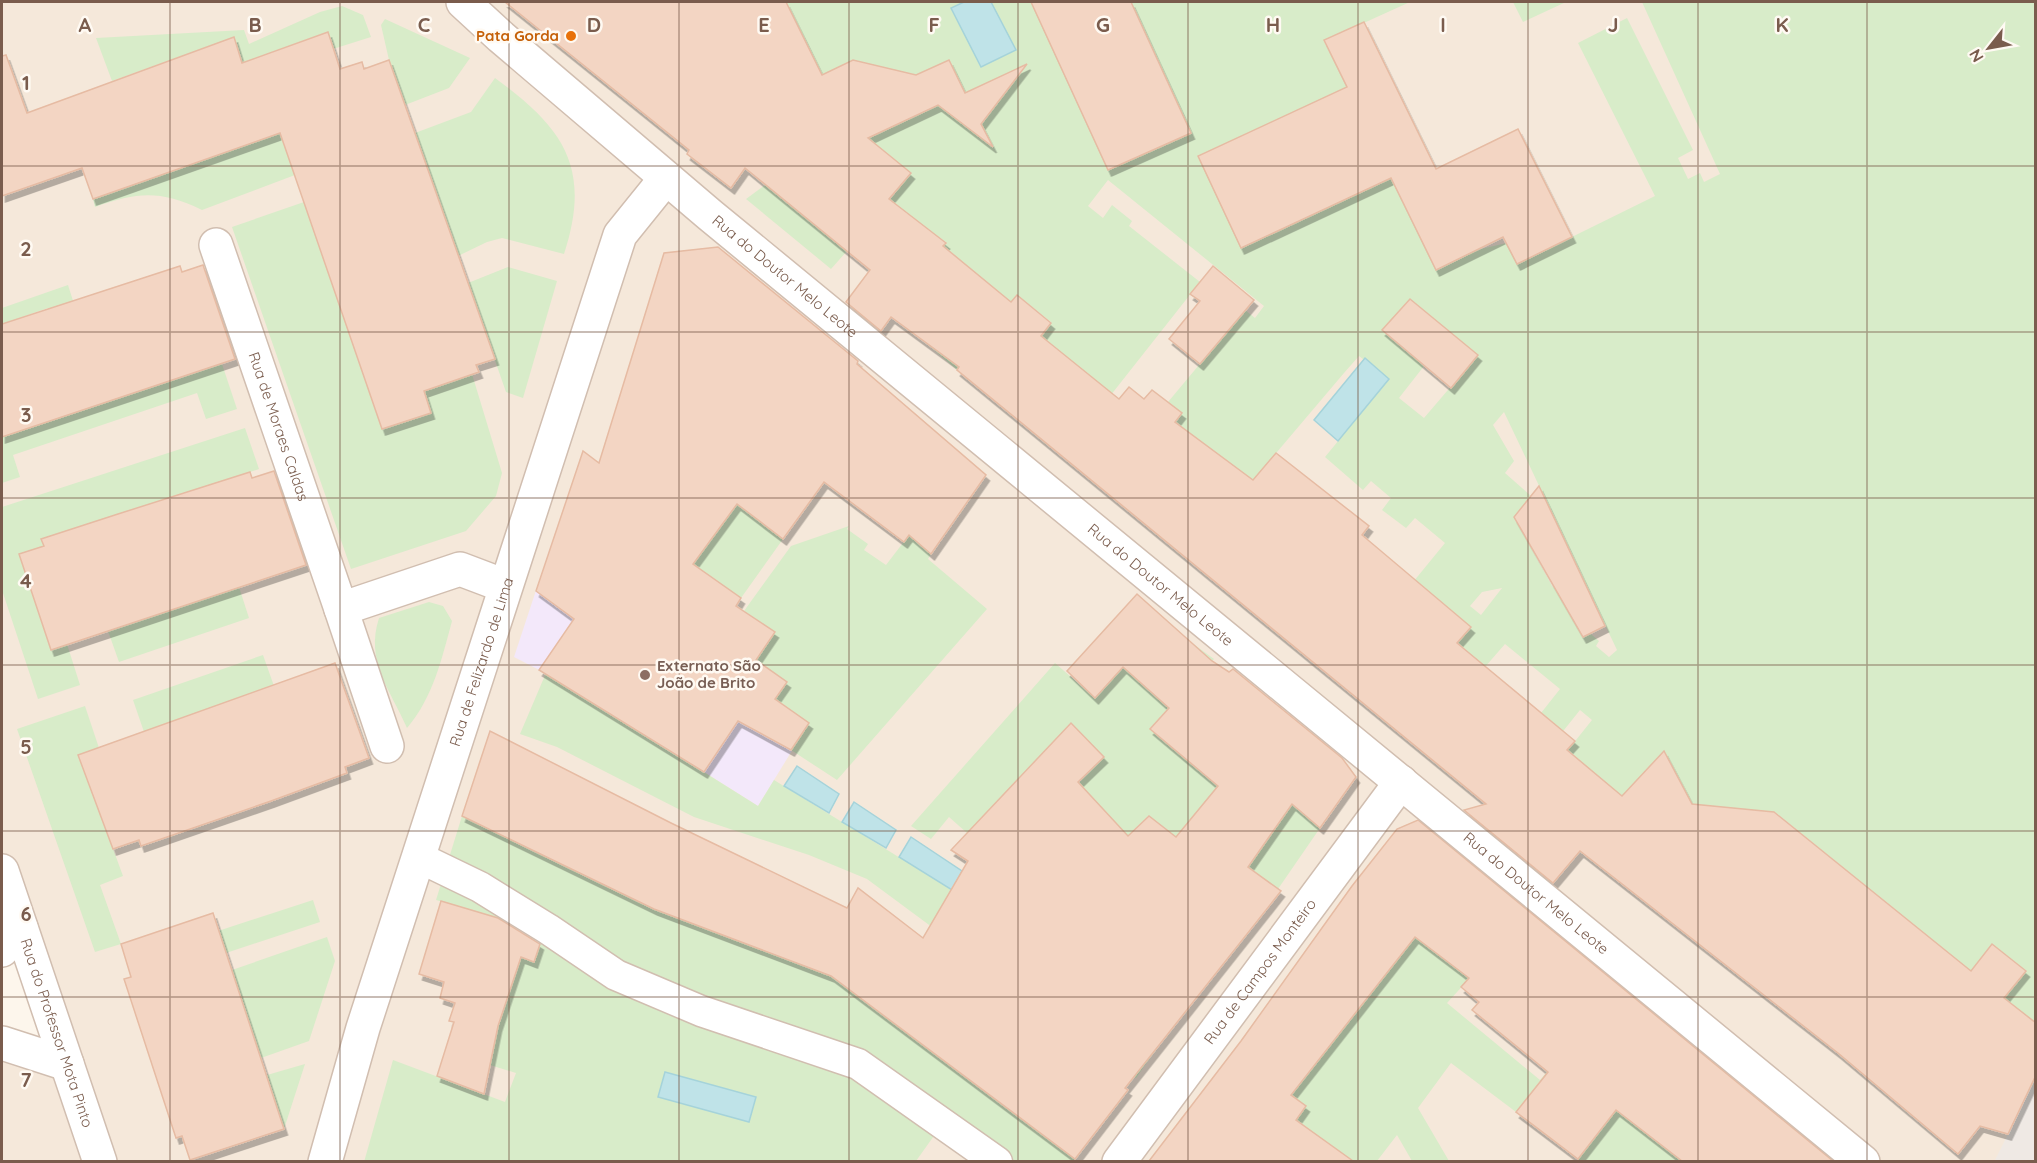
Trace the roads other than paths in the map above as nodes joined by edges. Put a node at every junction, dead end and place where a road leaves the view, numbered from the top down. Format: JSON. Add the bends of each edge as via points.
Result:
{"nodes":[{"id":1,"x":463,"y":2,"type":"edge"},
{"id":2,"x":666,"y":178,"type":"junction"},
{"id":3,"x":216,"y":245,"type":"dead end"},
{"id":4,"x":505,"y":586,"type":"junction"},
{"id":5,"x":341,"y":609,"type":"junction"},
{"id":6,"x":387,"y":746,"type":"dead end"},
{"id":7,"x":1401,"y":782,"type":"junction"},
{"id":8,"x":418,"y":857,"type":"junction"},
{"id":9,"x":2,"y":871,"type":"edge"},
{"id":10,"x":11,"y":939,"type":"edge"},
{"id":11,"x":2,"y":1043,"type":"edge"},
{"id":12,"x":67,"y":1064,"type":"junction"},
{"id":13,"x":100,"y":1161,"type":"edge"},
{"id":14,"x":325,"y":1161,"type":"edge"},
{"id":15,"x":997,"y":1161,"type":"edge"},
{"id":16,"x":1119,"y":1161,"type":"edge"},
{"id":17,"x":1863,"y":1161,"type":"edge"}],
"edges":[{"from":1,"to":2,"type":"street","name":"Rua do Doutor Melo Leote"},
{"from":2,"to":4,"type":"street","name":"Rua de Felizardo de Lima","via":[[620,235]]},
{"from":2,"to":7,"type":"street","name":"Rua do Doutor Melo Leote"},
{"from":3,"to":5,"type":"street","name":"Rua de Moraes Caldas"},
{"from":4,"to":5,"type":"street","via":[[460,569]]},
{"from":4,"to":8,"type":"street","name":"Rua de Felizardo de Lima"},
{"from":5,"to":6,"type":"street","name":"Rua de Moraes Caldas"},
{"from":7,"to":16,"type":"street","name":"Rua de Campos Monteiro"},
{"from":7,"to":17,"type":"street","name":"Rua do Doutor Melo Leote"},
{"from":8,"to":14,"type":"street","name":"Rua de Felizardo de Lima"},
{"from":8,"to":15,"type":"street","via":[[480,887],[616,975],[701,1011],[858,1064]]},
{"from":9,"to":10,"type":"street","name":"Rua do Professor Mota Pinto"},
{"from":10,"to":12,"type":"street","name":"Rua do Professor Mota Pinto"},
{"from":11,"to":12,"type":"street"},
{"from":12,"to":13,"type":"street","name":"Rua do Professor Mota Pinto"}]}
